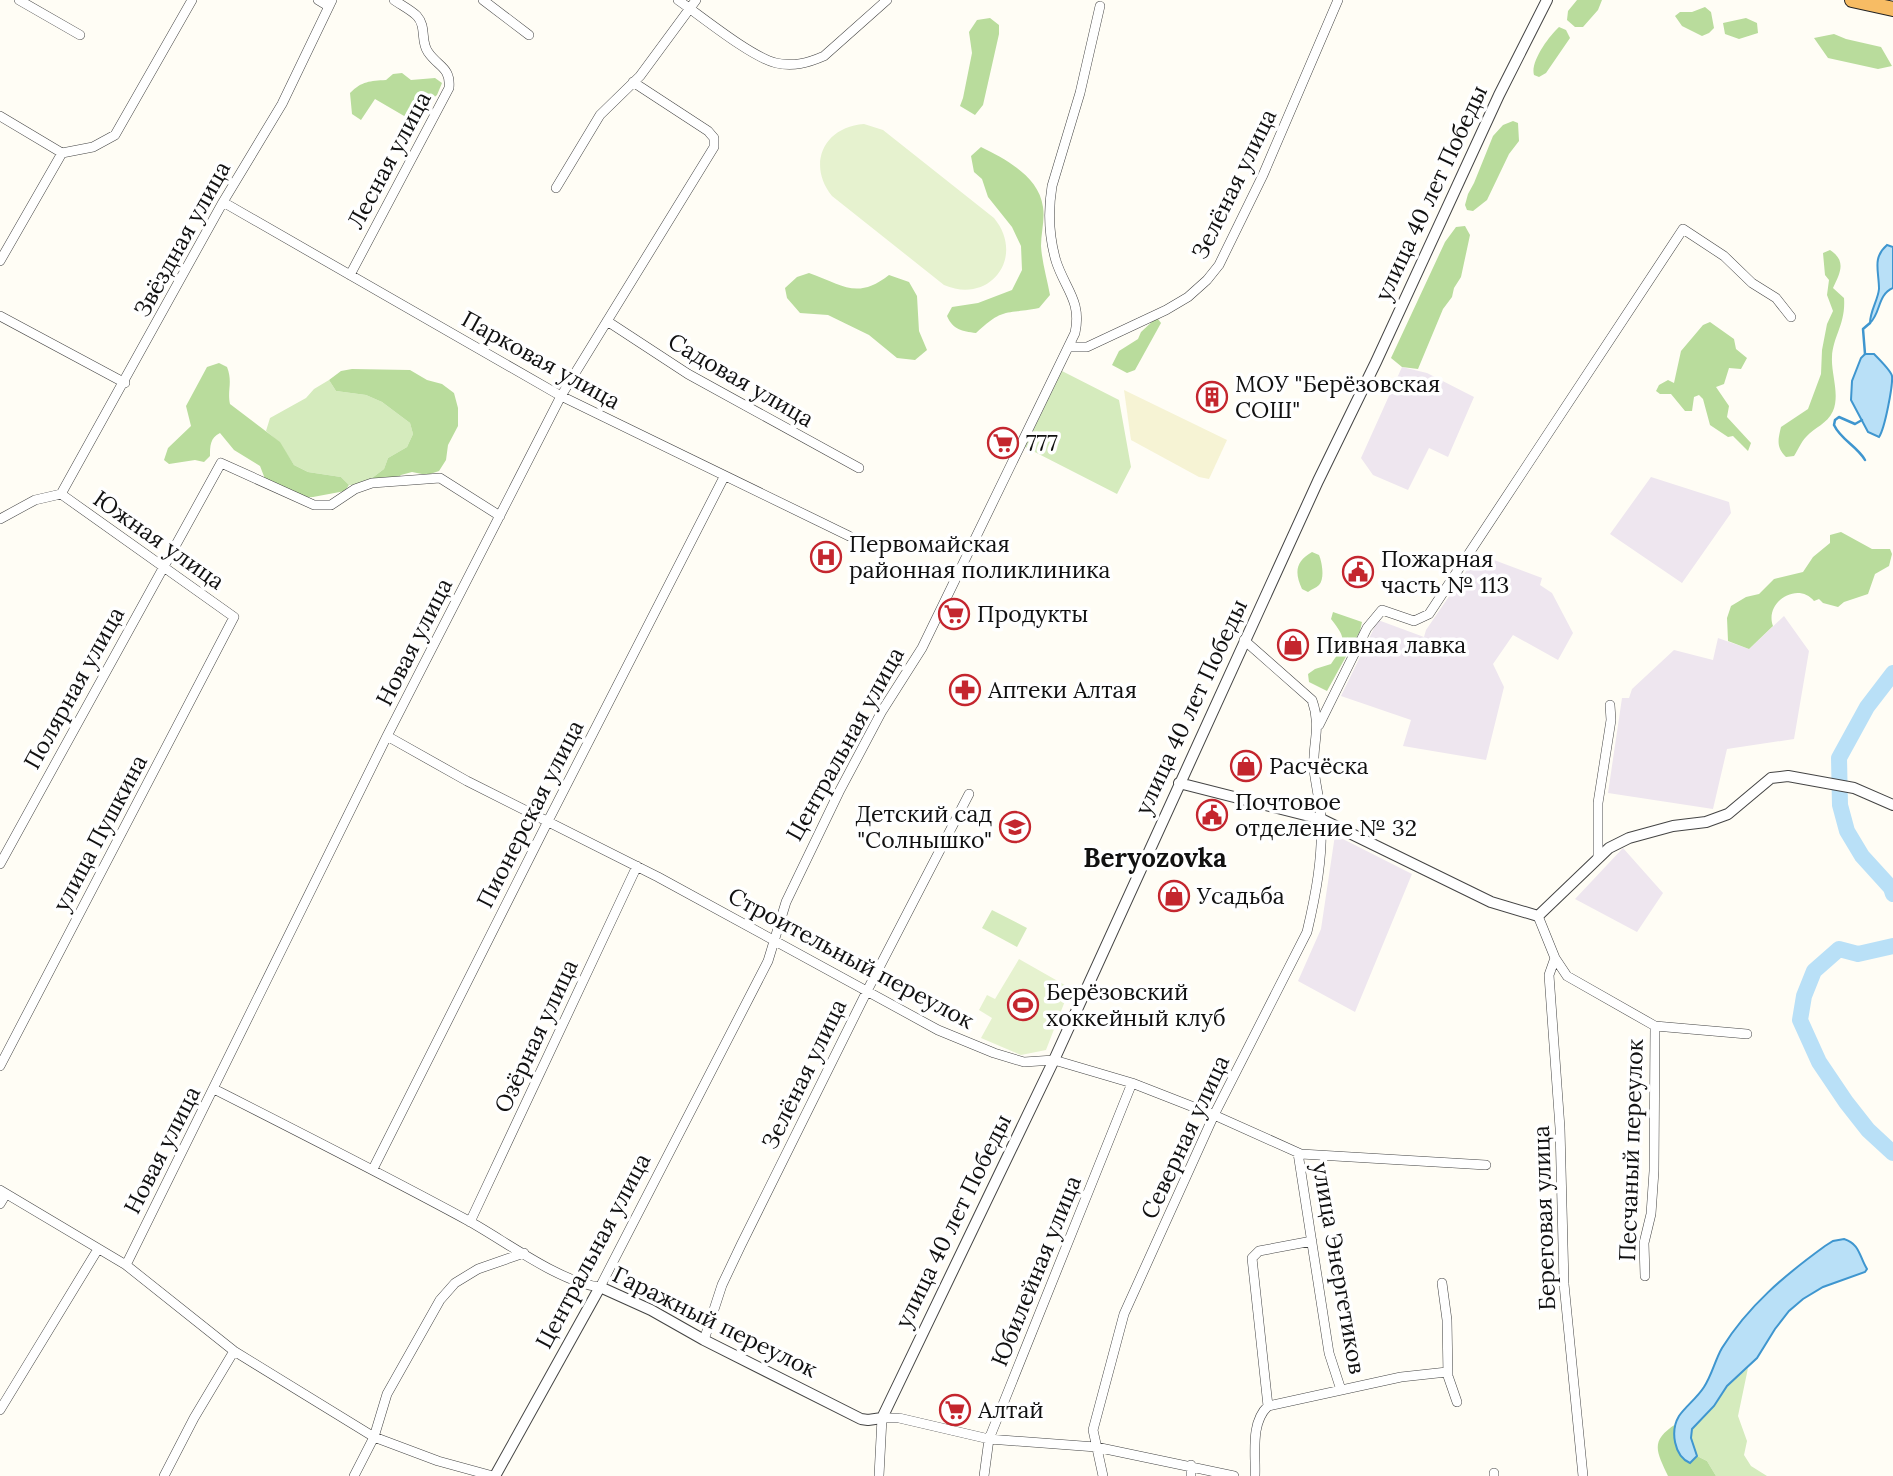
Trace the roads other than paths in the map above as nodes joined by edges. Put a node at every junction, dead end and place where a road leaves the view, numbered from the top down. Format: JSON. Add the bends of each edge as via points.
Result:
{"nodes":[{"id":1,"x":19,"y":0,"type":"edge"},
{"id":2,"x":192,"y":0,"type":"edge"},
{"id":3,"x":318,"y":0,"type":"edge"},
{"id":4,"x":394,"y":0,"type":"edge"},
{"id":5,"x":483,"y":0,"type":"edge"},
{"id":6,"x":678,"y":0,"type":"edge"},
{"id":7,"x":887,"y":0,"type":"edge"},
{"id":8,"x":1338,"y":0,"type":"edge"},
{"id":9,"x":1547,"y":0,"type":"edge"},
{"id":10,"x":1852,"y":0,"type":"edge"},
{"id":11,"x":330,"y":3,"type":"edge"},
{"id":12,"x":693,"y":4,"type":"edge"},
{"id":13,"x":1100,"y":6,"type":"dead end"},
{"id":14,"x":1893,"y":9,"type":"edge"},
{"id":15,"x":80,"y":35,"type":"dead end"},
{"id":16,"x":529,"y":35,"type":"dead end"},
{"id":17,"x":633,"y":82,"type":"junction"},
{"id":18,"x":0,"y":116,"type":"edge"},
{"id":19,"x":62,"y":152,"type":"junction"},
{"id":20,"x":556,"y":188,"type":"dead end"},
{"id":21,"x":223,"y":202,"type":"junction"},
{"id":22,"x":0,"y":261,"type":"edge"},
{"id":23,"x":350,"y":275,"type":"junction"},
{"id":24,"x":0,"y":316,"type":"edge"},
{"id":25,"x":1791,"y":317,"type":"dead end"},
{"id":26,"x":607,"y":321,"type":"junction"},
{"id":27,"x":1069,"y":347,"type":"junction"},
{"id":28,"x":125,"y":383,"type":"junction"},
{"id":29,"x":561,"y":396,"type":"junction"},
{"id":30,"x":859,"y":468,"type":"dead end"},
{"id":31,"x":724,"y":477,"type":"junction"},
{"id":32,"x":61,"y":494,"type":"junction"},
{"id":33,"x":500,"y":516,"type":"junction"},
{"id":34,"x":1,"y":517,"type":"edge"},
{"id":35,"x":849,"y":536,"type":"dead end"},
{"id":36,"x":162,"y":568,"type":"junction"},
{"id":37,"x":234,"y":618,"type":"joint"},
{"id":38,"x":1244,"y":640,"type":"junction"},
{"id":39,"x":1610,"y":705,"type":"dead end"},
{"id":40,"x":1318,"y":726,"type":"junction"},
{"id":41,"x":387,"y":736,"type":"junction"},
{"id":42,"x":1179,"y":783,"type":"junction"},
{"id":43,"x":969,"y":794,"type":"dead end"},
{"id":44,"x":1893,"y":805,"type":"edge"},
{"id":45,"x":1321,"y":819,"type":"junction"},
{"id":46,"x":548,"y":821,"type":"junction"},
{"id":47,"x":1598,"y":858,"type":"junction"},
{"id":48,"x":0,"y":864,"type":"edge"},
{"id":49,"x":637,"y":866,"type":"junction"},
{"id":50,"x":1538,"y":916,"type":"junction"},
{"id":51,"x":775,"y":942,"type":"junction"},
{"id":52,"x":1555,"y":958,"type":"junction"},
{"id":53,"x":867,"y":991,"type":"junction"},
{"id":54,"x":1656,"y":1026,"type":"junction"},
{"id":55,"x":1747,"y":1034,"type":"dead end"},
{"id":56,"x":1054,"y":1060,"type":"junction"},
{"id":57,"x":0,"y":1066,"type":"edge"},
{"id":58,"x":1132,"y":1083,"type":"junction"},
{"id":59,"x":214,"y":1089,"type":"junction"},
{"id":60,"x":1214,"y":1115,"type":"junction"},
{"id":61,"x":1298,"y":1153,"type":"junction"},
{"id":62,"x":1486,"y":1165,"type":"dead end"},
{"id":63,"x":373,"y":1169,"type":"junction"},
{"id":64,"x":3,"y":1192,"type":"edge"},
{"id":65,"x":0,"y":1204,"type":"edge"},
{"id":66,"x":470,"y":1222,"type":"junction"},
{"id":67,"x":1312,"y":1241,"type":"junction"},
{"id":68,"x":98,"y":1249,"type":"junction"},
{"id":69,"x":524,"y":1253,"type":"junction"},
{"id":70,"x":126,"y":1265,"type":"junction"},
{"id":71,"x":1646,"y":1276,"type":"dead end"},
{"id":72,"x":1442,"y":1283,"type":"dead end"},
{"id":73,"x":600,"y":1287,"type":"junction"},
{"id":74,"x":704,"y":1340,"type":"junction"},
{"id":75,"x":234,"y":1351,"type":"junction"},
{"id":76,"x":1447,"y":1372,"type":"junction"},
{"id":77,"x":1341,"y":1390,"type":"junction"},
{"id":78,"x":1457,"y":1402,"type":"dead end"},
{"id":79,"x":1268,"y":1406,"type":"junction"},
{"id":80,"x":0,"y":1410,"type":"edge"},
{"id":81,"x":882,"y":1418,"type":"junction"},
{"id":82,"x":374,"y":1437,"type":"junction"},
{"id":83,"x":989,"y":1439,"type":"junction"},
{"id":84,"x":1096,"y":1447,"type":"junction"},
{"id":85,"x":1191,"y":1465,"type":"junction"},
{"id":86,"x":164,"y":1476,"type":"edge"},
{"id":87,"x":354,"y":1476,"type":"edge"},
{"id":88,"x":494,"y":1476,"type":"edge"},
{"id":89,"x":880,"y":1476,"type":"edge"},
{"id":90,"x":984,"y":1476,"type":"edge"},
{"id":91,"x":1103,"y":1476,"type":"edge"},
{"id":92,"x":1191,"y":1476,"type":"edge"},
{"id":93,"x":1234,"y":1476,"type":"edge"},
{"id":94,"x":1255,"y":1476,"type":"edge"},
{"id":95,"x":1583,"y":1476,"type":"edge"}],
"edges":[{"from":1,"to":15,"type":"street"},
{"from":2,"to":19,"type":"street","via":[[115,135],[93,147]]},
{"from":3,"to":11,"type":"street"},
{"from":4,"to":23,"type":"street","name":"Лесная улица","via":[[418,17],[424,44],[446,70],[449,88]]},
{"from":5,"to":16,"type":"street"},
{"from":6,"to":12,"type":"street"},
{"from":7,"to":12,"type":"street","via":[[824,56],[789,65],[757,55]]},
{"from":8,"to":27,"type":"street","name":"Зелёная улица","via":[[1263,175],[1208,280],[1166,310],[1087,347]]},
{"from":9,"to":38,"type":"street","name":"улица 40 лет Победы"},
{"from":10,"to":14,"type":"highway"},
{"from":11,"to":21,"type":"street","name":"Звёздная улица","via":[[282,104]]},
{"from":12,"to":17,"type":"street"},
{"from":13,"to":27,"type":"street","name":"Центральная улица","via":[[1049,201],[1057,263],[1078,310]]},
{"from":17,"to":20,"type":"street","via":[[600,116]]},
{"from":17,"to":26,"type":"street","name":"Новая улица","via":[[708,131],[714,147]]},
{"from":18,"to":19,"type":"street"},
{"from":19,"to":22,"type":"street"},
{"from":21,"to":23,"type":"street","name":"Парковая улица"},
{"from":21,"to":28,"type":"street","name":"Звёздная улица"},
{"from":23,"to":29,"type":"street","name":"Парковая улица"},
{"from":24,"to":28,"type":"street"},
{"from":25,"to":40,"type":"street","via":[[1776,298],[1684,229],[1429,614],[1414,621],[1382,610],[1367,628]]},
{"from":26,"to":29,"type":"street","name":"Новая улица"},
{"from":26,"to":30,"type":"street","name":"Садовая улица","via":[[688,374]]},
{"from":27,"to":51,"type":"street","name":"Центральная улица","via":[[922,648],[839,792],[786,902]]},
{"from":28,"to":32,"type":"street","name":"Звёздная улица"},
{"from":29,"to":31,"type":"street","name":"Парковая улица"},
{"from":29,"to":33,"type":"street","name":"Новая улица"},
{"from":31,"to":35,"type":"street","name":"Парковая улица"},
{"from":31,"to":46,"type":"street","name":"Пионерская улица"},
{"from":32,"to":34,"type":"street","via":[[35,500]]},
{"from":32,"to":36,"type":"street","name":"Южная улица"},
{"from":33,"to":36,"type":"street","name":"Полярная улица","via":[[440,478],[372,484],[331,505],[314,505],[221,463]]},
{"from":33,"to":41,"type":"street","name":"Новая улица"},
{"from":36,"to":37,"type":"street","name":"Южная улица"},
{"from":36,"to":48,"type":"street","name":"Полярная улица"},
{"from":37,"to":57,"type":"street","name":"улица Пушкина"},
{"from":38,"to":40,"type":"street","name":"Северная улица","via":[[1312,700]]},
{"from":38,"to":42,"type":"street","name":"улица 40 лет Победы"},
{"from":39,"to":47,"type":"street","via":[[1598,803]]},
{"from":40,"to":45,"type":"street","name":"Северная улица","via":[[1314,768]]},
{"from":41,"to":46,"type":"street","name":"Строительный переулок"},
{"from":41,"to":59,"type":"street","name":"Новая улица"},
{"from":42,"to":45,"type":"street"},
{"from":42,"to":56,"type":"street","name":"улица 40 лет Победы"},
{"from":43,"to":53,"type":"street","name":"Зелёная улица"},
{"from":44,"to":47,"type":"street","via":[[1854,788],[1788,776],[1771,778],[1728,814],[1629,838]]},
{"from":45,"to":50,"type":"street","via":[[1490,902]]},
{"from":45,"to":60,"type":"street","name":"Северная улица","via":[[1319,873],[1307,932]]},
{"from":46,"to":49,"type":"street","name":"Строительный переулок"},
{"from":46,"to":63,"type":"street","name":"Пионерская улица"},
{"from":47,"to":50,"type":"street"},
{"from":49,"to":51,"type":"street","name":"Строительный переулок"},
{"from":49,"to":66,"type":"street","name":"Озёрная улица"},
{"from":50,"to":52,"type":"street"},
{"from":51,"to":53,"type":"street","name":"Строительный переулок"},
{"from":51,"to":73,"type":"street","name":"Центральная улица"},
{"from":52,"to":54,"type":"street","via":[[1567,976]]},
{"from":52,"to":95,"type":"street","name":"Береговая улица","via":[[1549,975],[1560,1128],[1564,1284]]},
{"from":53,"to":56,"type":"street","name":"Строительный переулок","via":[[938,1030],[994,1053],[1024,1062]]},
{"from":53,"to":74,"type":"street","name":"Зелёная улица","via":[[741,1245]]},
{"from":54,"to":55,"type":"street"},
{"from":54,"to":71,"type":"street","name":"Песчаный переулок","via":[[1654,1171],[1644,1243]]},
{"from":56,"to":58,"type":"street","name":"Строительный переулок"},
{"from":56,"to":81,"type":"street","name":"улица 40 лет Победы"},
{"from":58,"to":60,"type":"street","name":"Строительный переулок"},
{"from":58,"to":83,"type":"street","name":"Юбилейная улица"},
{"from":59,"to":63,"type":"street","name":"Гаражный переулок"},
{"from":59,"to":70,"type":"street","name":"Новая улица"},
{"from":60,"to":61,"type":"street","name":"Строительный переулок"},
{"from":60,"to":84,"type":"street","name":"Северная улица","via":[[1124,1314],[1093,1430]]},
{"from":61,"to":62,"type":"street","name":"Строительный переулок"},
{"from":61,"to":67,"type":"street","name":"улица Энергетиков"},
{"from":63,"to":66,"type":"street","name":"Гаражный переулок"},
{"from":64,"to":65,"type":"street"},
{"from":64,"to":68,"type":"street"},
{"from":66,"to":69,"type":"street","name":"Гаражный переулок"},
{"from":67,"to":77,"type":"street","name":"улица Энергетиков","via":[[1329,1353]]},
{"from":67,"to":79,"type":"street","via":[[1259,1251],[1251,1258]]},
{"from":68,"to":70,"type":"street"},
{"from":68,"to":80,"type":"street"},
{"from":69,"to":73,"type":"street","name":"Гаражный переулок","via":[[575,1282]]},
{"from":69,"to":82,"type":"street","via":[[478,1269],[447,1291],[387,1394]]},
{"from":70,"to":75,"type":"street"},
{"from":72,"to":76,"type":"street"},
{"from":73,"to":74,"type":"street","name":"Гаражный переулок"},
{"from":73,"to":88,"type":"street","name":"Центральная улица"},
{"from":74,"to":81,"type":"street","name":"Гаражный переулок","via":[[861,1419]]},
{"from":75,"to":82,"type":"street"},
{"from":75,"to":86,"type":"street"},
{"from":76,"to":77,"type":"street"},
{"from":76,"to":78,"type":"street"},
{"from":77,"to":79,"type":"street"},
{"from":79,"to":94,"type":"street","via":[[1256,1428]]},
{"from":81,"to":83,"type":"street","name":"Гаражный переулок"},
{"from":81,"to":89,"type":"street","name":"улица 40 лет Победы"},
{"from":82,"to":87,"type":"street"},
{"from":82,"to":88,"type":"street"},
{"from":83,"to":84,"type":"street","name":"Гаражный переулок"},
{"from":83,"to":90,"type":"street","name":"Юбилейная улица"},
{"from":84,"to":85,"type":"street","name":"Гаражный переулок"},
{"from":84,"to":91,"type":"street","name":"Северная улица"},
{"from":85,"to":92,"type":"street"},
{"from":85,"to":93,"type":"street","name":"Гаражный переулок"}]}
